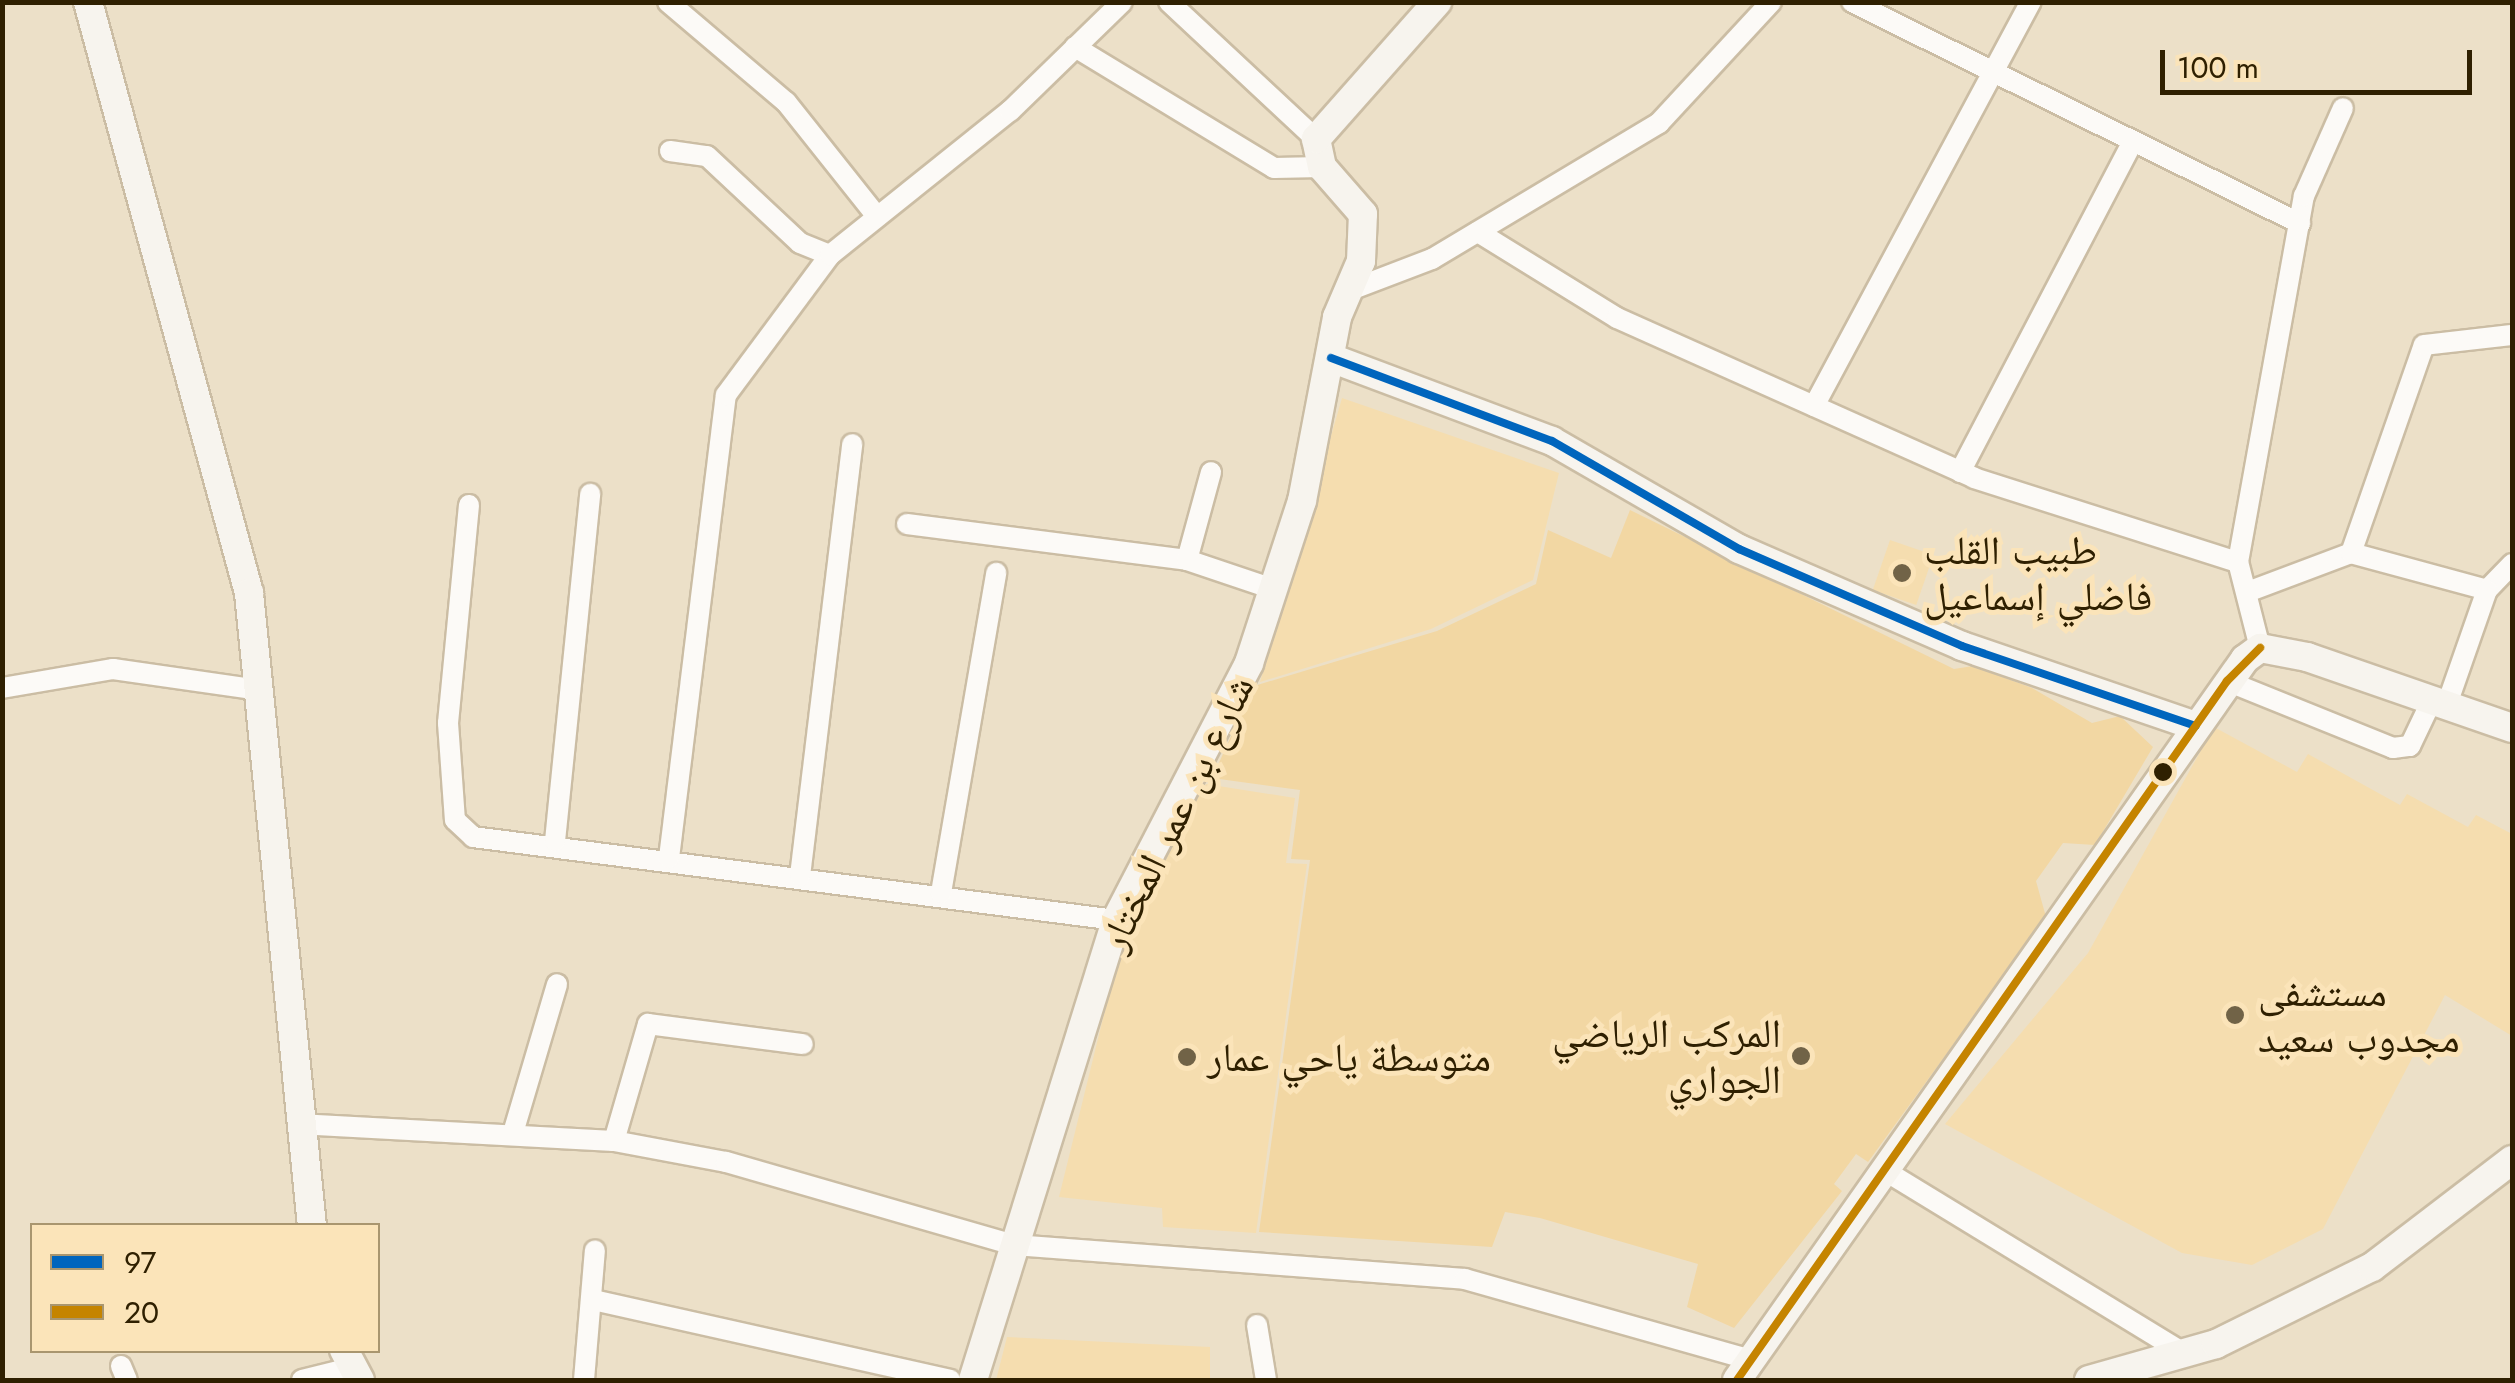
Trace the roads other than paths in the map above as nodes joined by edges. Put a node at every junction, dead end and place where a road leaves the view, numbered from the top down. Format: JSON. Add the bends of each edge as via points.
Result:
{"nodes":[{"id":1,"x":88,"y":2,"type":"edge"},
{"id":2,"x":668,"y":2,"type":"edge"},
{"id":3,"x":1122,"y":2,"type":"edge"},
{"id":4,"x":1169,"y":2,"type":"edge"},
{"id":5,"x":1438,"y":2,"type":"edge"},
{"id":6,"x":1771,"y":2,"type":"edge"},
{"id":7,"x":1852,"y":2,"type":"edge"},
{"id":8,"x":2031,"y":2,"type":"edge"},
{"id":9,"x":1076,"y":47,"type":"junction"},
{"id":10,"x":1997,"y":74,"type":"junction"},
{"id":11,"x":2342,"y":108,"type":"dead end"},
{"id":12,"x":1316,"y":139,"type":"junction"},
{"id":13,"x":2130,"y":147,"type":"junction"},
{"id":14,"x":670,"y":151,"type":"dead end"},
{"id":15,"x":1322,"y":167,"type":"junction"},
{"id":16,"x":876,"y":214,"type":"junction"},
{"id":17,"x":2300,"y":222,"type":"junction"},
{"id":18,"x":1478,"y":232,"type":"junction"},
{"id":19,"x":830,"y":255,"type":"junction"},
{"id":20,"x":1348,"y":292,"type":"junction"},
{"id":21,"x":2512,"y":335,"type":"edge"},
{"id":22,"x":1330,"y":358,"type":"junction"},
{"id":23,"x":1814,"y":406,"type":"junction"},
{"id":24,"x":852,"y":444,"type":"dead end"},
{"id":25,"x":1211,"y":472,"type":"dead end"},
{"id":26,"x":1960,"y":472,"type":"junction"},
{"id":27,"x":590,"y":494,"type":"dead end"},
{"id":28,"x":469,"y":506,"type":"dead end"},
{"id":29,"x":907,"y":524,"type":"dead end"},
{"id":30,"x":2351,"y":554,"type":"junction"},
{"id":31,"x":1186,"y":560,"type":"junction"},
{"id":32,"x":2238,"y":562,"type":"junction"},
{"id":33,"x":2512,"y":564,"type":"edge"},
{"id":34,"x":996,"y":573,"type":"dead end"},
{"id":35,"x":1276,"y":590,"type":"junction"},
{"id":36,"x":2250,"y":590,"type":"junction"},
{"id":37,"x":2487,"y":590,"type":"junction"},
{"id":38,"x":2260,"y":648,"type":"junction"},
{"id":39,"x":2227,"y":680,"type":"junction"},
{"id":40,"x":2,"y":688,"type":"edge"},
{"id":41,"x":258,"y":690,"type":"junction"},
{"id":42,"x":2438,"y":704,"type":"junction"},
{"id":43,"x":2508,"y":720,"type":"edge"},
{"id":44,"x":2196,"y":726,"type":"junction"},
{"id":45,"x":554,"y":841,"type":"junction"},
{"id":46,"x":669,"y":858,"type":"junction"},
{"id":47,"x":800,"y":876,"type":"junction"},
{"id":48,"x":941,"y":893,"type":"junction"},
{"id":49,"x":1116,"y":920,"type":"junction"},
{"id":50,"x":556,"y":984,"type":"dead end"},
{"id":51,"x":803,"y":1044,"type":"dead end"},
{"id":52,"x":298,"y":1124,"type":"junction"},
{"id":53,"x":513,"y":1133,"type":"junction"},
{"id":54,"x":614,"y":1141,"type":"junction"},
{"id":55,"x":2512,"y":1160,"type":"edge"},
{"id":56,"x":1887,"y":1172,"type":"junction"},
{"id":57,"x":312,"y":1223,"type":"edge"},
{"id":58,"x":1014,"y":1245,"type":"junction"},
{"id":59,"x":595,"y":1250,"type":"dead end"},
{"id":60,"x":593,"y":1300,"type":"junction"},
{"id":61,"x":1257,"y":1325,"type":"dead end"},
{"id":62,"x":2184,"y":1354,"type":"junction"},
{"id":63,"x":351,"y":1366,"type":"edge"},
{"id":64,"x":1744,"y":1370,"type":"edge"},
{"id":65,"x":302,"y":1380,"type":"edge"},
{"id":66,"x":584,"y":1380,"type":"edge"},
{"id":67,"x":950,"y":1380,"type":"edge"},
{"id":68,"x":972,"y":1380,"type":"edge"},
{"id":69,"x":1266,"y":1380,"type":"edge"},
{"id":70,"x":2089,"y":1380,"type":"edge"}],
"edges":[{"from":1,"to":41,"type":"street","via":[[237,538]]},
{"from":2,"to":16,"type":"street","via":[[786,102]]},
{"from":3,"to":9,"type":"street"},
{"from":4,"to":12,"type":"street"},
{"from":5,"to":12,"type":"street"},
{"from":6,"to":18,"type":"street","via":[[1659,123]]},
{"from":7,"to":10,"type":"street"},
{"from":8,"to":10,"type":"street"},
{"from":9,"to":15,"type":"street","via":[[1274,168]]},
{"from":9,"to":16,"type":"street"},
{"from":10,"to":13,"type":"street"},
{"from":10,"to":23,"type":"street"},
{"from":11,"to":17,"type":"street"},
{"from":12,"to":15,"type":"street"},
{"from":13,"to":17,"type":"street"},
{"from":13,"to":26,"type":"street"},
{"from":14,"to":19,"type":"street","via":[[708,156],[800,243]]},
{"from":15,"to":20,"type":"street","name":"شارع بن عمر المختار","via":[[1362,214]]},
{"from":16,"to":19,"type":"street"},
{"from":17,"to":32,"type":"street"},
{"from":18,"to":20,"type":"street"},
{"from":18,"to":23,"type":"street","via":[[1617,318]]},
{"from":19,"to":46,"type":"street","via":[[726,394],[714,433],[718,502]]},
{"from":20,"to":22,"type":"street","name":"شارع بن عمر المختار"},
{"from":21,"to":30,"type":"street","via":[[2424,345]]},
{"from":22,"to":35,"type":"street","name":"شارع بن عمر المختار"},
{"from":22,"to":44,"type":"street","via":[[1552,441],[1739,549],[1945,638]]},
{"from":23,"to":26,"type":"street"},
{"from":24,"to":47,"type":"street"},
{"from":25,"to":31,"type":"street"},
{"from":26,"to":32,"type":"street"},
{"from":27,"to":45,"type":"street"},
{"from":28,"to":45,"type":"street","via":[[451,644],[455,820],[473,837]]},
{"from":29,"to":31,"type":"street"},
{"from":30,"to":36,"type":"street"},
{"from":30,"to":37,"type":"street"},
{"from":31,"to":35,"type":"street"},
{"from":32,"to":36,"type":"street"},
{"from":33,"to":37,"type":"street"},
{"from":34,"to":48,"type":"street"},
{"from":35,"to":49,"type":"street","name":"شارع بن عمر المختار","via":[[1206,753]]},
{"from":36,"to":38,"type":"street"},
{"from":37,"to":42,"type":"street"},
{"from":38,"to":39,"type":"street"},
{"from":38,"to":42,"type":"street"},
{"from":39,"to":42,"type":"street","via":[[2393,748],[2410,746]]},
{"from":39,"to":44,"type":"street"},
{"from":40,"to":41,"type":"street","via":[[113,669]]},
{"from":41,"to":52,"type":"street"},
{"from":42,"to":43,"type":"street"},
{"from":44,"to":56,"type":"street"},
{"from":45,"to":46,"type":"street"},
{"from":46,"to":47,"type":"street"},
{"from":47,"to":48,"type":"street"},
{"from":48,"to":49,"type":"street"},
{"from":49,"to":58,"type":"street","name":"شارع بن عمر المختار"},
{"from":50,"to":53,"type":"street"},
{"from":51,"to":54,"type":"street","via":[[648,1024]]},
{"from":52,"to":53,"type":"street"},
{"from":52,"to":57,"type":"street"},
{"from":53,"to":54,"type":"street"},
{"from":54,"to":58,"type":"street","via":[[726,1162]]},
{"from":55,"to":62,"type":"street","via":[[2372,1267]]},
{"from":56,"to":62,"type":"street"},
{"from":56,"to":64,"type":"street"},
{"from":58,"to":64,"type":"street","via":[[1465,1280]]},
{"from":58,"to":68,"type":"street","name":"شارع بن عمر المختار"},
{"from":59,"to":60,"type":"street"},
{"from":60,"to":66,"type":"street"},
{"from":60,"to":67,"type":"street"},
{"from":61,"to":69,"type":"street"},
{"from":62,"to":70,"type":"street"},
{"from":63,"to":65,"type":"street"}]}
